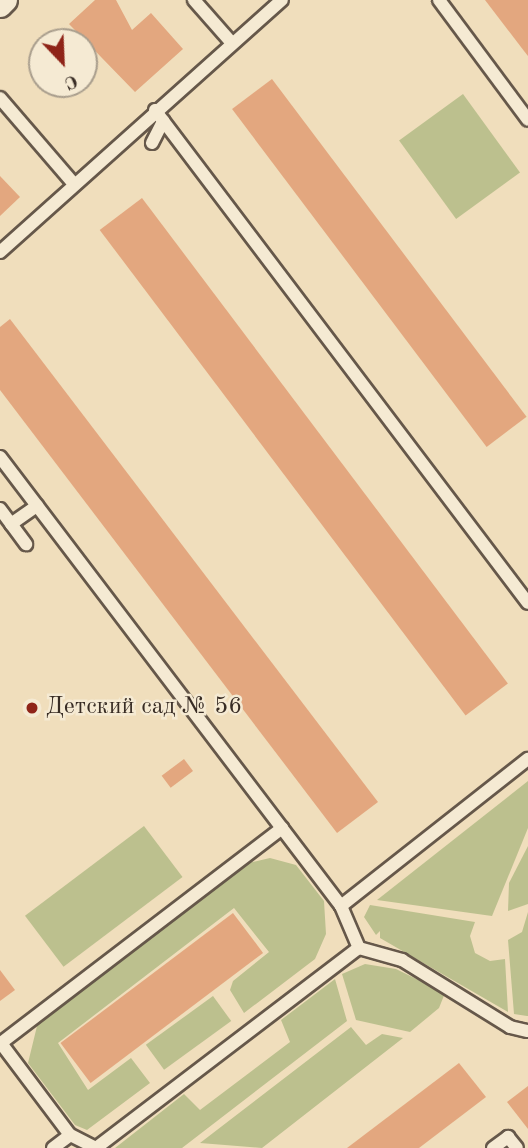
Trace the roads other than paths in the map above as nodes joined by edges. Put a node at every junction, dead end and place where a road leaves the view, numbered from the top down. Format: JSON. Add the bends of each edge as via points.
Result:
{"nodes":[{"id":1,"x":5,"y":0,"type":"edge"},
{"id":2,"x":194,"y":0,"type":"edge"},
{"id":3,"x":282,"y":0,"type":"edge"},
{"id":4,"x":439,"y":0,"type":"edge"},
{"id":5,"x":0,"y":5,"type":"edge"},
{"id":6,"x":230,"y":41,"type":"junction"},
{"id":7,"x":3,"y":107,"type":"edge"},
{"id":8,"x":155,"y":110,"type":"junction"},
{"id":9,"x":528,"y":120,"type":"edge"},
{"id":10,"x":163,"y":121,"type":"junction"},
{"id":11,"x":152,"y":143,"type":"dead end"},
{"id":12,"x":74,"y":184,"type":"junction"},
{"id":13,"x":0,"y":252,"type":"edge"},
{"id":14,"x":0,"y":457,"type":"edge"},
{"id":15,"x":37,"y":506,"type":"junction"},
{"id":16,"x":0,"y":509,"type":"edge"},
{"id":17,"x":11,"y":524,"type":"junction"},
{"id":18,"x":26,"y":544,"type":"dead end"},
{"id":19,"x":528,"y":603,"type":"edge"},
{"id":20,"x":528,"y":759,"type":"edge"},
{"id":21,"x":282,"y":828,"type":"junction"},
{"id":22,"x":341,"y":905,"type":"junction"},
{"id":23,"x":359,"y":948,"type":"junction"},
{"id":24,"x":528,"y":1031,"type":"edge"},
{"id":25,"x":1,"y":1044,"type":"edge"},
{"id":26,"x":70,"y":1135,"type":"junction"},
{"id":27,"x":54,"y":1148,"type":"edge"},
{"id":28,"x":96,"y":1148,"type":"edge"},
{"id":29,"x":493,"y":1148,"type":"edge"},
{"id":30,"x":517,"y":1148,"type":"edge"}],
"edges":[{"from":1,"to":5,"type":"street"},
{"from":2,"to":6,"type":"lane"},
{"from":3,"to":6,"type":"lane"},
{"from":4,"to":9,"type":"lane"},
{"from":6,"to":8,"type":"lane"},
{"from":7,"to":12,"type":"lane"},
{"from":8,"to":10,"type":"lane"},
{"from":8,"to":12,"type":"lane"},
{"from":10,"to":11,"type":"lane"},
{"from":10,"to":19,"type":"lane"},
{"from":12,"to":13,"type":"lane"},
{"from":14,"to":15,"type":"lane"},
{"from":15,"to":17,"type":"lane"},
{"from":15,"to":21,"type":"lane"},
{"from":16,"to":17,"type":"lane"},
{"from":17,"to":18,"type":"lane"},
{"from":20,"to":22,"type":"lane"},
{"from":21,"to":22,"type":"lane"},
{"from":21,"to":25,"type":"lane"},
{"from":22,"to":23,"type":"lane"},
{"from":23,"to":24,"type":"lane","via":[[402,960],[510,1027]]},
{"from":23,"to":28,"type":"lane"},
{"from":25,"to":26,"type":"lane"},
{"from":26,"to":27,"type":"lane"},
{"from":26,"to":28,"type":"lane"},
{"from":29,"to":30,"type":"lane","via":[[508,1137]]}]}
